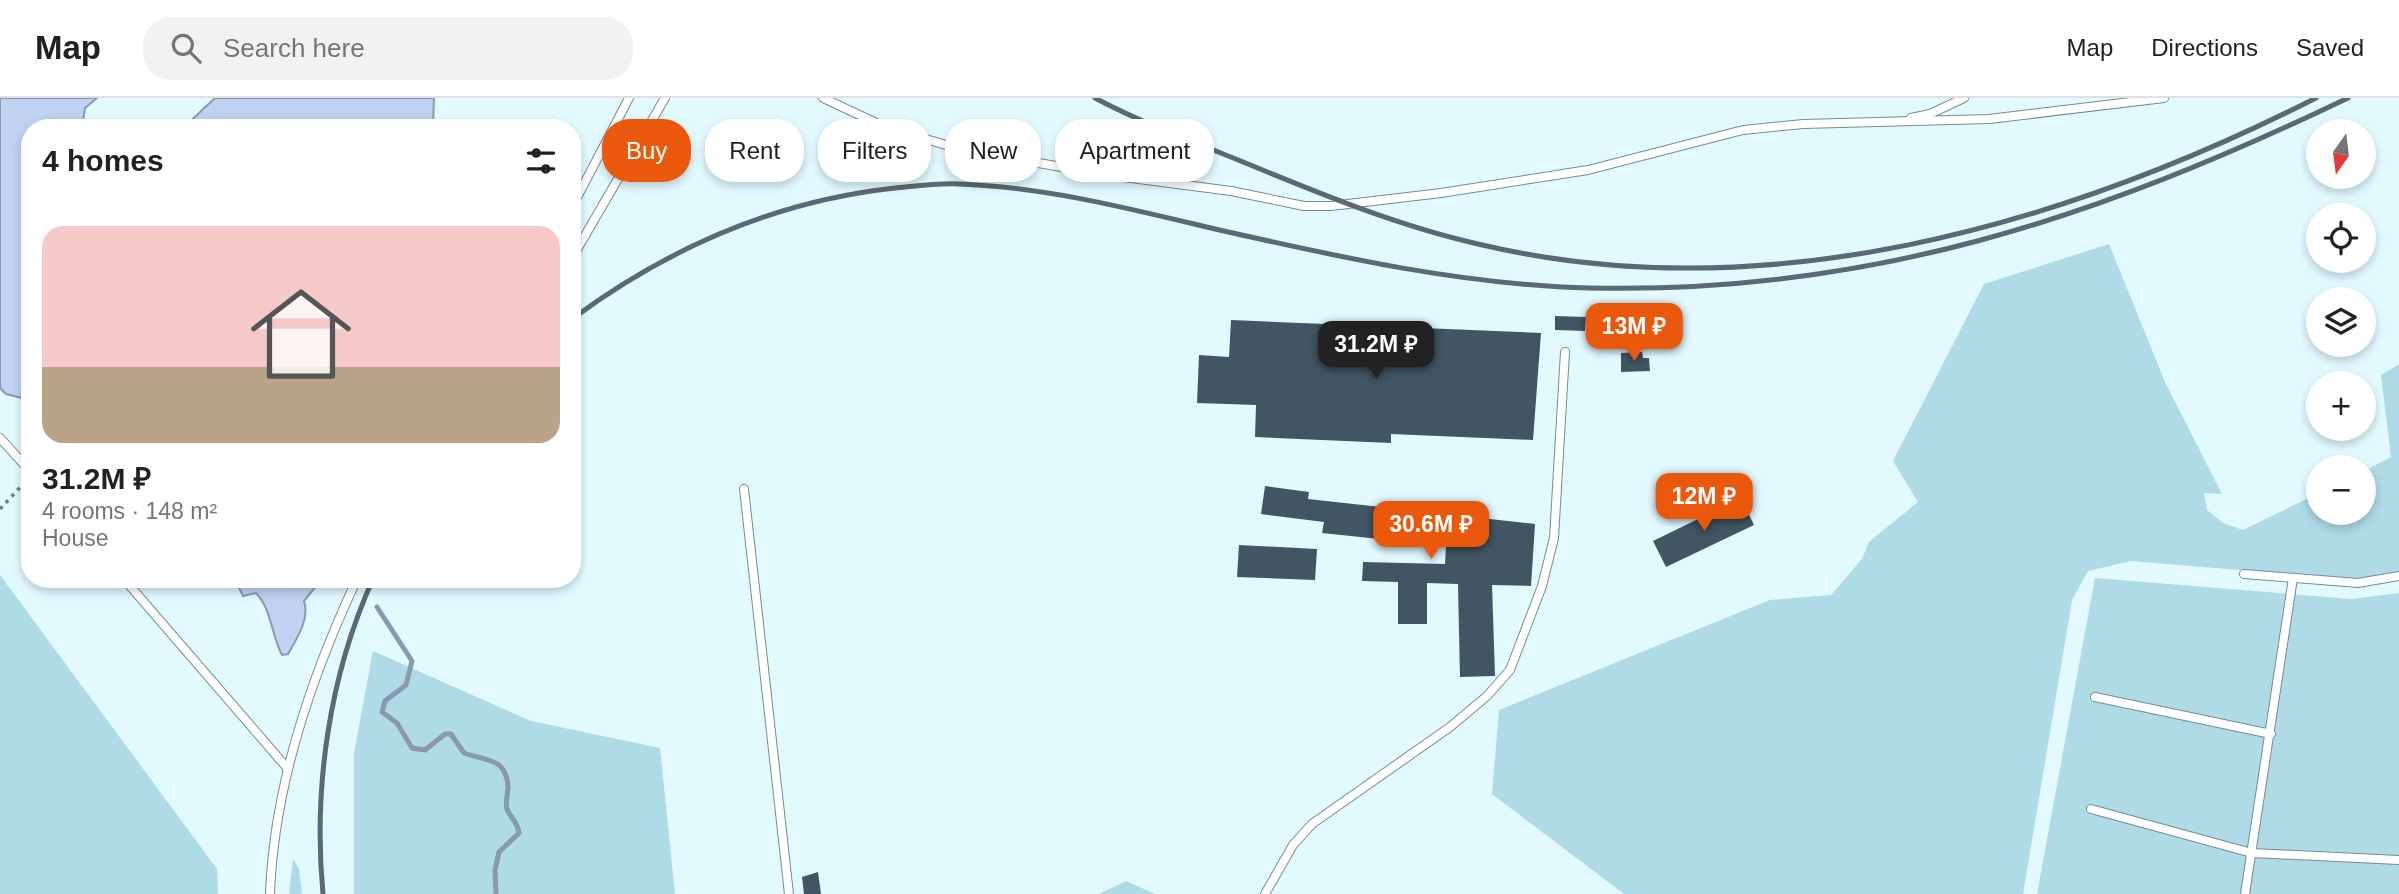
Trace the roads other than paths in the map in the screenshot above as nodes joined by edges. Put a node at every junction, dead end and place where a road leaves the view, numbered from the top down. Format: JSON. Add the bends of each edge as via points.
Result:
{"nodes":[{"id":1,"x":629,"y":98,"type":"edge"},
{"id":2,"x":664,"y":98,"type":"edge"},
{"id":3,"x":1964,"y":98,"type":"edge"},
{"id":4,"x":2164,"y":98,"type":"edge"},
{"id":5,"x":825,"y":99,"type":"edge"},
{"id":6,"x":1898,"y":121,"type":"junction"},
{"id":7,"x":581,"y":190,"type":"edge"},
{"id":8,"x":581,"y":242,"type":"edge"},
{"id":9,"x":1564,"y":352,"type":"dead end"},
{"id":10,"x":0,"y":438,"type":"edge"},
{"id":11,"x":21,"y":461,"type":"edge"},
{"id":12,"x":744,"y":489,"type":"dead end"},
{"id":13,"x":2244,"y":574,"type":"dead end"},
{"id":14,"x":2399,"y":576,"type":"edge"},
{"id":15,"x":2293,"y":578,"type":"junction"},
{"id":16,"x":132,"y":588,"type":"edge"},
{"id":17,"x":353,"y":588,"type":"edge"},
{"id":18,"x":2095,"y":697,"type":"dead end"},
{"id":19,"x":2271,"y":734,"type":"junction"},
{"id":20,"x":288,"y":769,"type":"junction"},
{"id":21,"x":2091,"y":809,"type":"dead end"},
{"id":22,"x":2252,"y":853,"type":"junction"},
{"id":23,"x":2399,"y":860,"type":"edge"},
{"id":24,"x":270,"y":894,"type":"edge"},
{"id":25,"x":789,"y":894,"type":"edge"},
{"id":26,"x":1265,"y":894,"type":"edge"},
{"id":27,"x":2245,"y":894,"type":"edge"}],
"edges":[{"from":1,"to":7,"type":"lane"},
{"from":2,"to":8,"type":"lane"},
{"from":3,"to":6,"type":"lane","via":[[1930,114]]},
{"from":4,"to":6,"type":"lane","via":[[1989,119]]},
{"from":5,"to":6,"type":"lane","via":[[885,127],[963,150],[1304,206],[1387,200],[1541,178],[1743,130]]},
{"from":9,"to":26,"type":"lane","via":[[1554,538],[1542,586],[1510,670],[1460,719],[1312,824],[1293,845]]},
{"from":10,"to":11,"type":"lane"},
{"from":12,"to":25,"type":"lane"},
{"from":13,"to":15,"type":"lane"},
{"from":14,"to":15,"type":"lane","via":[[2358,583]]},
{"from":15,"to":19,"type":"lane"},
{"from":16,"to":20,"type":"lane"},
{"from":17,"to":20,"type":"lane","via":[[313,687]]},
{"from":18,"to":19,"type":"lane"},
{"from":19,"to":22,"type":"lane"},
{"from":20,"to":24,"type":"lane","via":[[272,844]]},
{"from":21,"to":22,"type":"lane"},
{"from":22,"to":23,"type":"lane"},
{"from":22,"to":27,"type":"lane"}]}
